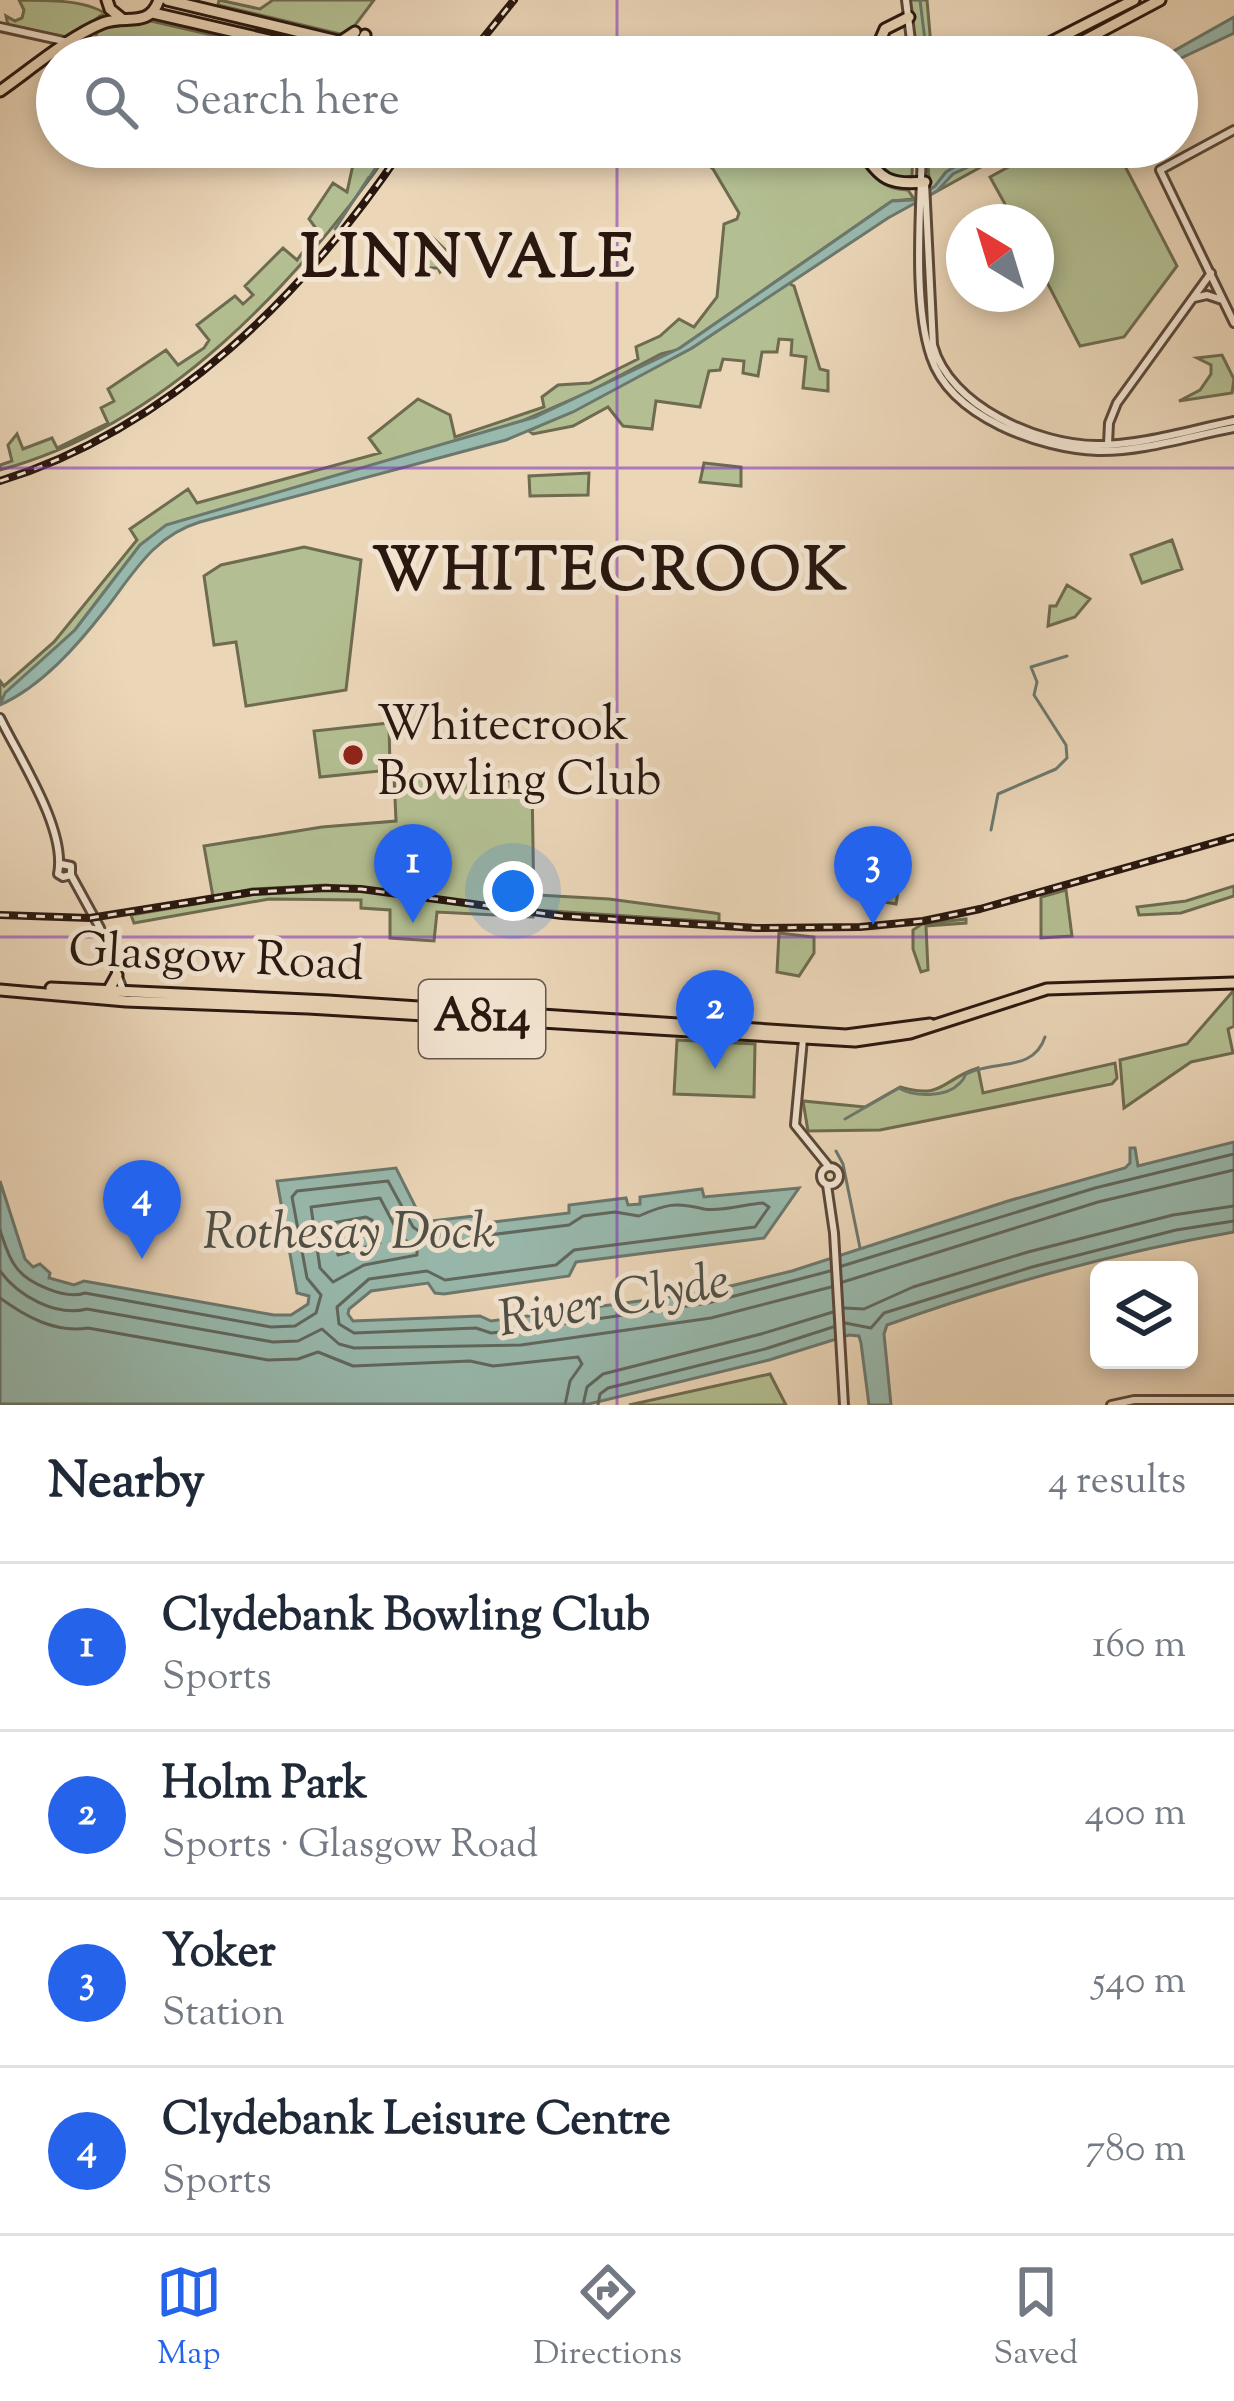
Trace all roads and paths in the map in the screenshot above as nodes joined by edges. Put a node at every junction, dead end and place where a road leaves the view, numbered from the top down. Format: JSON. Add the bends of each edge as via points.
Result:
{"nodes":[{"id":1,"x":163,"y":0,"type":"edge"},
{"id":2,"x":906,"y":0,"type":"edge"},
{"id":3,"x":1134,"y":0,"type":"edge"},
{"id":4,"x":1160,"y":0,"type":"edge"},
{"id":5,"x":106,"y":3,"type":"edge"},
{"id":6,"x":153,"y":13,"type":"junction"},
{"id":7,"x":909,"y":17,"type":"junction"},
{"id":8,"x":123,"y":19,"type":"junction"},
{"id":9,"x":101,"y":23,"type":"junction"},
{"id":10,"x":0,"y":27,"type":"edge"},
{"id":11,"x":311,"y":35,"type":"joint"},
{"id":12,"x":37,"y":36,"type":"edge"},
{"id":13,"x":82,"y":36,"type":"edge"},
{"id":14,"x":252,"y":36,"type":"edge"},
{"id":15,"x":315,"y":36,"type":"edge"},
{"id":16,"x":884,"y":36,"type":"edge"},
{"id":17,"x":911,"y":36,"type":"edge"},
{"id":18,"x":1063,"y":36,"type":"edge"},
{"id":19,"x":1092,"y":36,"type":"edge"},
{"id":20,"x":36,"y":67,"type":"edge"},
{"id":21,"x":0,"y":91,"type":"edge"},
{"id":22,"x":1234,"y":130,"type":"edge"},
{"id":23,"x":1198,"y":149,"type":"edge"},
{"id":24,"x":874,"y":168,"type":"edge"},
{"id":25,"x":922,"y":168,"type":"edge"},
{"id":26,"x":1164,"y":168,"type":"edge"},
{"id":27,"x":922,"y":185,"type":"junction"},
{"id":28,"x":1211,"y":273,"type":"junction"},
{"id":29,"x":1223,"y":300,"type":"junction"},
{"id":30,"x":1192,"y":301,"type":"junction"},
{"id":31,"x":1234,"y":322,"type":"edge"},
{"id":32,"x":1234,"y":425,"type":"edge"},
{"id":33,"x":1106,"y":448,"type":"junction"},
{"id":34,"x":0,"y":718,"type":"edge"},
{"id":35,"x":117,"y":975,"type":"junction"},
{"id":36,"x":1234,"y":983,"type":"edge"},
{"id":37,"x":0,"y":987,"type":"edge"},
{"id":38,"x":107,"y":993,"type":"junction"},
{"id":39,"x":128,"y":998,"type":"junction"},
{"id":40,"x":130,"y":1016,"type":"dead end"},
{"id":41,"x":803,"y":1037,"type":"junction"},
{"id":42,"x":826,"y":1169,"type":"junction"},
{"id":43,"x":830,"y":1185,"type":"junction"},
{"id":44,"x":1234,"y":1400,"type":"edge"},
{"id":45,"x":843,"y":1403,"type":"edge"},
{"id":46,"x":1111,"y":1405,"type":"edge"}],
"edges":[{"from":1,"to":6,"type":"main road"},
{"from":1,"to":11,"type":"main road"},
{"from":2,"to":7,"type":"street"},
{"from":3,"to":18,"type":"main road"},
{"from":4,"to":19,"type":"main road"},
{"from":5,"to":8,"type":"main road"},
{"from":5,"to":9,"type":"main road"},
{"from":6,"to":8,"type":"main road"},
{"from":6,"to":14,"type":"main road"},
{"from":7,"to":16,"type":"main road"},
{"from":7,"to":17,"type":"street"},
{"from":8,"to":9,"type":"main road"},
{"from":9,"to":13,"type":"main road"},
{"from":10,"to":12,"type":"street"},
{"from":11,"to":15,"type":"main road"},
{"from":20,"to":21,"type":"main road"},
{"from":22,"to":23,"type":"street"},
{"from":24,"to":27,"type":"main road","via":[[886,179]]},
{"from":25,"to":27,"type":"street"},
{"from":26,"to":28,"type":"street"},
{"from":27,"to":33,"type":"street","via":[[930,327],[946,376],[975,404],[1035,432]]},
{"from":28,"to":29,"type":"street"},
{"from":28,"to":30,"type":"street"},
{"from":29,"to":30,"type":"street"},
{"from":29,"to":31,"type":"street"},
{"from":30,"to":33,"type":"street","via":[[1117,403]]},
{"from":32,"to":33,"type":"street"},
{"from":34,"to":35,"type":"street"},
{"from":35,"to":38,"type":"main road"},
{"from":35,"to":39,"type":"street"},
{"from":36,"to":41,"type":"main road","name":"Glasgow Road","number":"A814","via":[[1048,989],[863,1041]]},
{"from":37,"to":38,"type":"main road","name":"Glasgow Road","number":"A814"},
{"from":37,"to":39,"type":"main road","name":"Glasgow Road","number":"A814"},
{"from":38,"to":39,"type":"main road","name":"Glasgow Road","number":"A814"},
{"from":39,"to":40,"type":"main road"},
{"from":39,"to":41,"type":"main road","name":"Glasgow Road","number":"A814","via":[[328,1001]]},
{"from":41,"to":42,"type":"street","via":[[795,1125]]},
{"from":42,"to":43,"type":"street","via":[[821,1179]]},
{"from":42,"to":43,"type":"street","via":[[839,1174]]},
{"from":43,"to":45,"type":"street"},
{"from":44,"to":46,"type":"street"}]}
